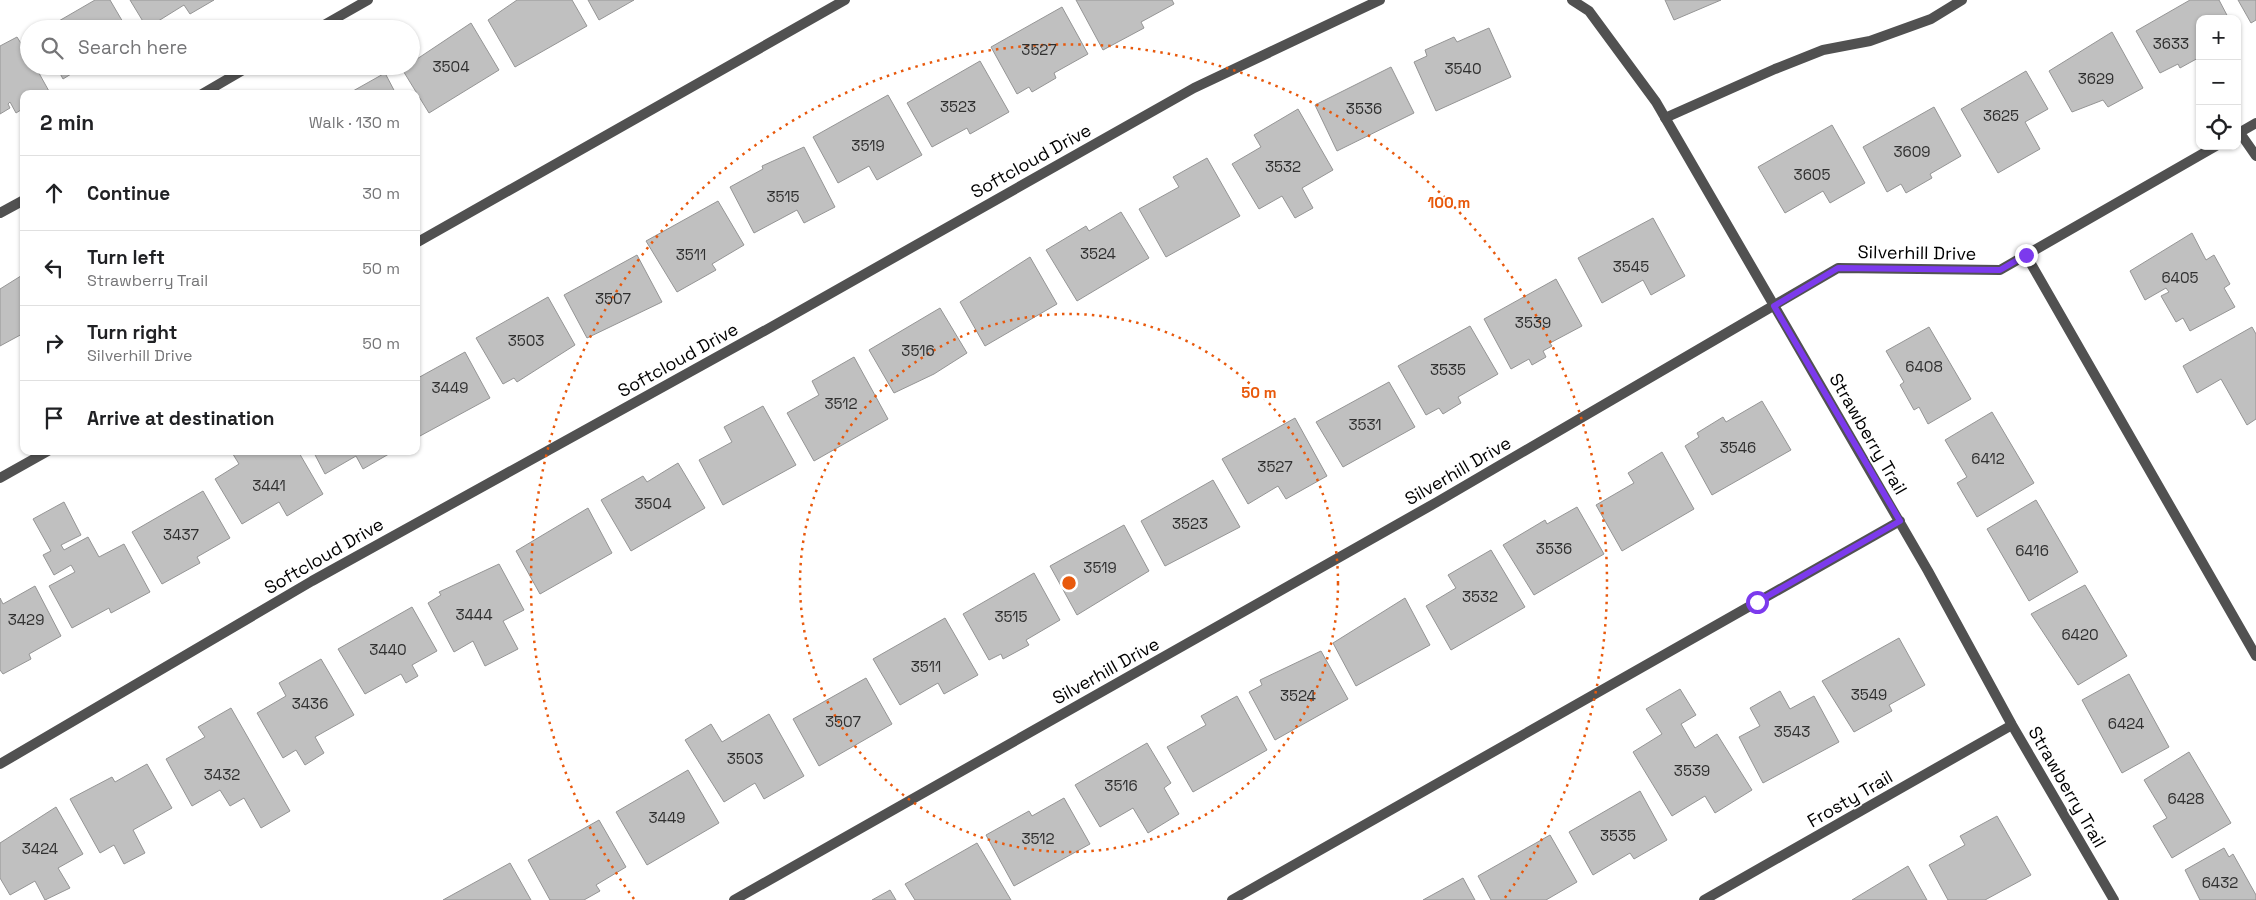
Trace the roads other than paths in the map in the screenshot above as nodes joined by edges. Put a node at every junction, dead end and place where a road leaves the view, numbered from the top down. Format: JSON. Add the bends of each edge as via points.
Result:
{"nodes":[{"id":1,"x":368,"y":0,"type":"edge"},
{"id":2,"x":845,"y":0,"type":"edge"},
{"id":3,"x":1380,"y":0,"type":"edge"},
{"id":4,"x":1572,"y":0,"type":"edge"},
{"id":5,"x":1962,"y":0,"type":"edge"},
{"id":6,"x":333,"y":20,"type":"edge"},
{"id":7,"x":235,"y":75,"type":"edge"},
{"id":8,"x":209,"y":90,"type":"edge"},
{"id":9,"x":1665,"y":118,"type":"junction"},
{"id":10,"x":2256,"y":123,"type":"edge"},
{"id":11,"x":2241,"y":131,"type":"edge"},
{"id":12,"x":2241,"y":137,"type":"edge"},
{"id":13,"x":2209,"y":150,"type":"edge"},
{"id":14,"x":2256,"y":156,"type":"edge"},
{"id":15,"x":20,"y":202,"type":"edge"},
{"id":16,"x":0,"y":213,"type":"edge"},
{"id":17,"x":420,"y":240,"type":"edge"},
{"id":18,"x":2026,"y":255,"type":"junction"},
{"id":19,"x":1774,"y":306,"type":"junction"},
{"id":20,"x":41,"y":455,"type":"edge"},
{"id":21,"x":0,"y":478,"type":"edge"},
{"id":22,"x":1900,"y":521,"type":"junction"},
{"id":23,"x":2256,"y":656,"type":"edge"},
{"id":24,"x":2012,"y":726,"type":"junction"},
{"id":25,"x":0,"y":764,"type":"edge"},
{"id":26,"x":734,"y":900,"type":"edge"},
{"id":27,"x":1232,"y":900,"type":"edge"},
{"id":28,"x":1704,"y":900,"type":"edge"},
{"id":29,"x":2114,"y":900,"type":"edge"}],
"edges":[{"from":1,"to":6,"type":"street"},
{"from":2,"to":17,"type":"street"},
{"from":3,"to":25,"type":"street","name":"Softcloud Drive","via":[[1194,88],[764,331],[312,580]]},
{"from":4,"to":9,"type":"street","name":"Strawberry Trail","via":[[1589,12]]},
{"from":5,"to":9,"type":"street","via":[[1931,19],[1870,41],[1823,50]]},
{"from":7,"to":8,"type":"street"},
{"from":9,"to":19,"type":"street","name":"Strawberry Trail"},
{"from":10,"to":11,"type":"street"},
{"from":12,"to":14,"type":"street"},
{"from":13,"to":18,"type":"street","name":"Silverhill Drive"},
{"from":15,"to":16,"type":"street"},
{"from":18,"to":19,"type":"street","name":"Silverhill Drive","via":[[2000,270],[1838,268]]},
{"from":18,"to":23,"type":"street"},
{"from":19,"to":22,"type":"street","name":"Strawberry Trail"},
{"from":19,"to":26,"type":"street","name":"Silverhill Drive","via":[[1437,502]]},
{"from":20,"to":21,"type":"street"},
{"from":22,"to":24,"type":"street","name":"Strawberry Trail"},
{"from":22,"to":27,"type":"street"},
{"from":24,"to":28,"type":"street","name":"Frosty Trail"},
{"from":24,"to":29,"type":"street","name":"Strawberry Trail"}]}
